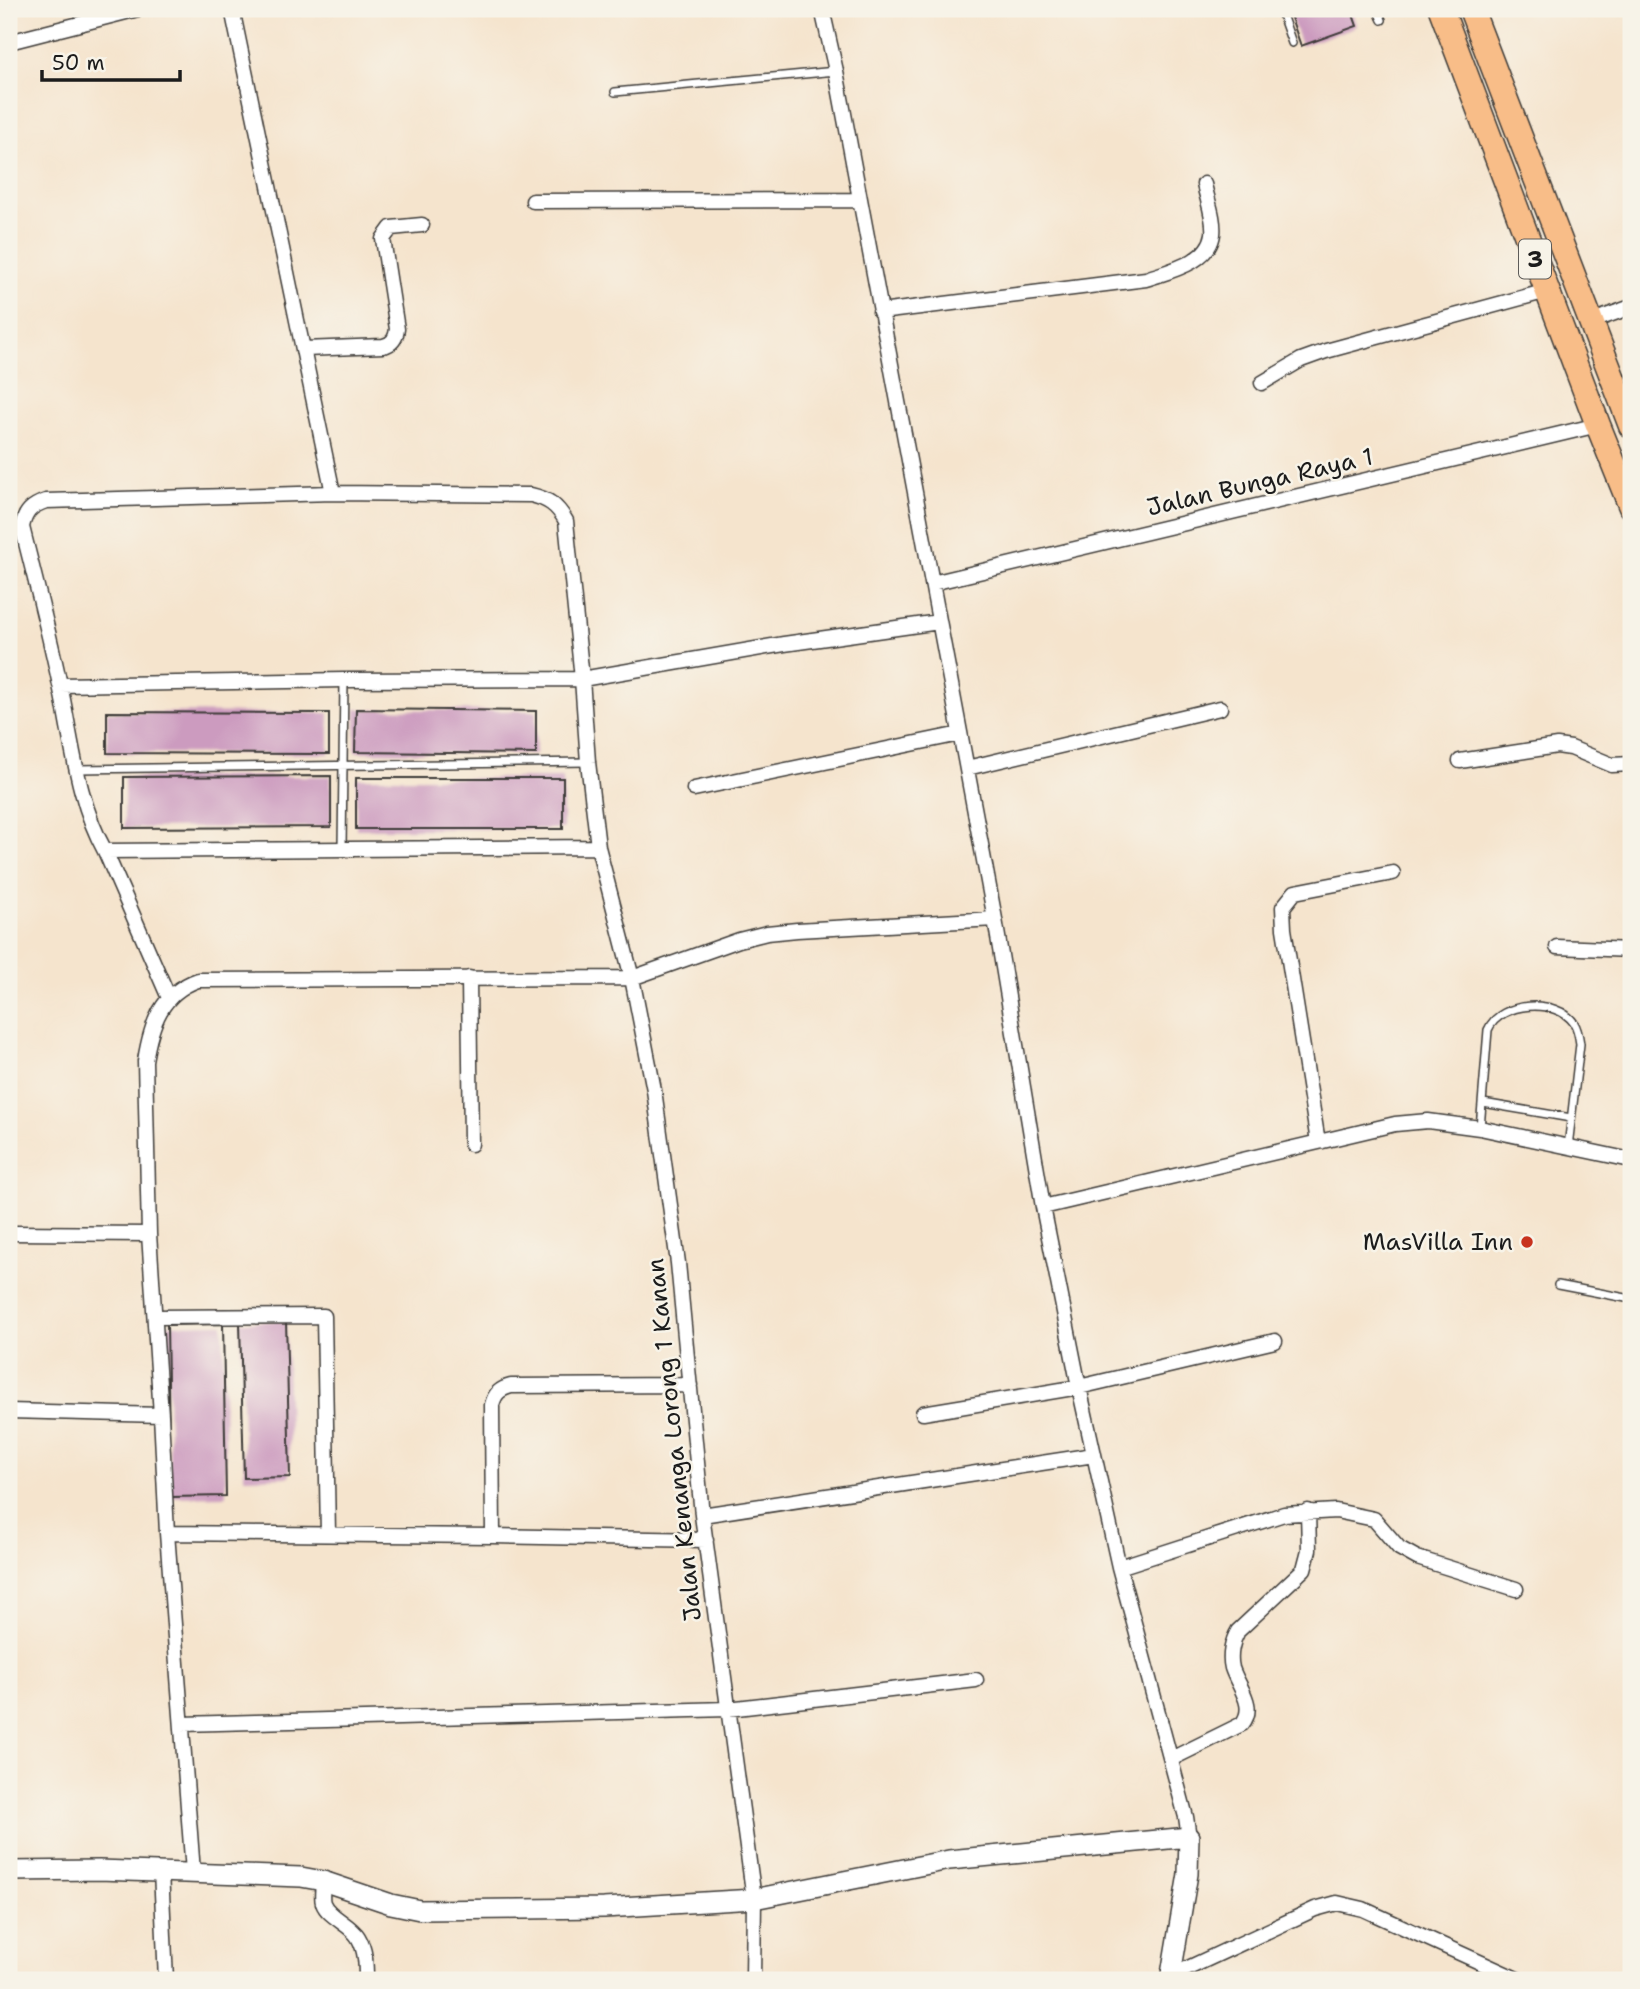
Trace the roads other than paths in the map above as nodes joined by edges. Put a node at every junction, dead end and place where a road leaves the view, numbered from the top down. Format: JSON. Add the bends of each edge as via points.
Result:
{"nodes":[{"id":1,"x":138,"y":9,"type":"edge"},
{"id":2,"x":232,"y":9,"type":"edge"},
{"id":3,"x":822,"y":9,"type":"edge"},
{"id":4,"x":1280,"y":9,"type":"edge"},
{"id":5,"x":1377,"y":9,"type":"edge"},
{"id":6,"x":1441,"y":9,"type":"edge"},
{"id":7,"x":1471,"y":9,"type":"edge"},
{"id":8,"x":1382,"y":20,"type":"dead end"},
{"id":9,"x":9,"y":42,"type":"edge"},
{"id":10,"x":1292,"y":43,"type":"dead end"},
{"id":11,"x":836,"y":71,"type":"junction"},
{"id":12,"x":615,"y":92,"type":"dead end"},
{"id":13,"x":1204,"y":184,"type":"dead end"},
{"id":14,"x":860,"y":200,"type":"junction"},
{"id":15,"x":533,"y":201,"type":"dead end"},
{"id":16,"x":422,"y":225,"type":"dead end"},
{"id":17,"x":1547,"y":291,"type":"junction"},
{"id":18,"x":1631,"y":307,"type":"edge"},
{"id":19,"x":880,"y":312,"type":"junction"},
{"id":20,"x":1590,"y":322,"type":"junction"},
{"id":21,"x":304,"y":349,"type":"junction"},
{"id":22,"x":1262,"y":383,"type":"dead end"},
{"id":23,"x":1598,"y":425,"type":"junction"},
{"id":24,"x":1631,"y":426,"type":"edge"},
{"id":25,"x":333,"y":492,"type":"junction"},
{"id":26,"x":1631,"y":508,"type":"edge"},
{"id":27,"x":932,"y":583,"type":"junction"},
{"id":28,"x":939,"y":622,"type":"junction"},
{"id":29,"x":582,"y":679,"type":"junction"},
{"id":30,"x":344,"y":680,"type":"junction"},
{"id":31,"x":60,"y":685,"type":"junction"},
{"id":32,"x":1220,"y":708,"type":"dead end"},
{"id":33,"x":960,"y":734,"type":"junction"},
{"id":34,"x":1460,"y":761,"type":"dead end"},
{"id":35,"x":588,"y":762,"type":"junction"},
{"id":36,"x":1631,"y":764,"type":"edge"},
{"id":37,"x":343,"y":767,"type":"junction"},
{"id":38,"x":967,"y":768,"type":"junction"},
{"id":39,"x":77,"y":769,"type":"junction"},
{"id":40,"x":694,"y":789,"type":"dead end"},
{"id":41,"x":598,"y":847,"type":"junction"},
{"id":42,"x":342,"y":849,"type":"junction"},
{"id":43,"x":105,"y":851,"type":"junction"},
{"id":44,"x":1393,"y":873,"type":"dead end"},
{"id":45,"x":995,"y":919,"type":"junction"},
{"id":46,"x":1557,"y":947,"type":"dead end"},
{"id":47,"x":1631,"y":950,"type":"edge"},
{"id":48,"x":469,"y":978,"type":"junction"},
{"id":49,"x":632,"y":978,"type":"junction"},
{"id":50,"x":169,"y":998,"type":"junction"},
{"id":51,"x":1483,"y":1103,"type":"junction"},
{"id":52,"x":1571,"y":1118,"type":"junction"},
{"id":53,"x":1480,"y":1128,"type":"junction"},
{"id":54,"x":1318,"y":1142,"type":"junction"},
{"id":55,"x":471,"y":1144,"type":"dead end"},
{"id":56,"x":1568,"y":1147,"type":"junction"},
{"id":57,"x":1631,"y":1160,"type":"edge"},
{"id":58,"x":1043,"y":1207,"type":"junction"},
{"id":59,"x":9,"y":1233,"type":"edge"},
{"id":60,"x":149,"y":1234,"type":"junction"},
{"id":61,"x":1558,"y":1285,"type":"dead end"},
{"id":62,"x":1631,"y":1299,"type":"edge"},
{"id":63,"x":155,"y":1317,"type":"junction"},
{"id":64,"x":1275,"y":1340,"type":"dead end"},
{"id":65,"x":690,"y":1385,"type":"junction"},
{"id":66,"x":1079,"y":1387,"type":"junction"},
{"id":67,"x":9,"y":1411,"type":"edge"},
{"id":68,"x":923,"y":1413,"type":"dead end"},
{"id":69,"x":161,"y":1415,"type":"junction"},
{"id":70,"x":1094,"y":1455,"type":"junction"},
{"id":71,"x":1308,"y":1511,"type":"junction"},
{"id":72,"x":702,"y":1515,"type":"junction"},
{"id":73,"x":167,"y":1533,"type":"junction"},
{"id":74,"x":328,"y":1534,"type":"junction"},
{"id":75,"x":493,"y":1536,"type":"junction"},
{"id":76,"x":706,"y":1540,"type":"junction"},
{"id":77,"x":1119,"y":1567,"type":"junction"},
{"id":78,"x":1516,"y":1589,"type":"dead end"},
{"id":79,"x":976,"y":1680,"type":"dead end"},
{"id":80,"x":728,"y":1709,"type":"junction"},
{"id":81,"x":182,"y":1724,"type":"junction"},
{"id":82,"x":1171,"y":1759,"type":"junction"},
{"id":83,"x":1189,"y":1837,"type":"junction"},
{"id":84,"x":9,"y":1871,"type":"edge"},
{"id":85,"x":161,"y":1871,"type":"junction"},
{"id":86,"x":193,"y":1872,"type":"junction"},
{"id":87,"x":323,"y":1881,"type":"junction"},
{"id":88,"x":754,"y":1899,"type":"junction"},
{"id":89,"x":1171,"y":1978,"type":"edge"},
{"id":90,"x":166,"y":1980,"type":"edge"},
{"id":91,"x":366,"y":1980,"type":"edge"},
{"id":92,"x":754,"y":1980,"type":"edge"},
{"id":93,"x":1519,"y":1980,"type":"edge"}],
"edges":[{"from":1,"to":9,"type":"street"},
{"from":2,"to":21,"type":"street"},
{"from":3,"to":11,"type":"street"},
{"from":4,"to":10,"type":"lane"},
{"from":5,"to":8,"type":"lane"},
{"from":6,"to":17,"type":"highway","number":"3"},
{"from":7,"to":20,"type":"highway","number":"3"},
{"from":11,"to":12,"type":"lane"},
{"from":11,"to":14,"type":"street"},
{"from":13,"to":19,"type":"street","via":[[1213,234],[1200,256],[1178,268],[1146,279]]},
{"from":14,"to":15,"type":"street"},
{"from":14,"to":19,"type":"street"},
{"from":16,"to":21,"type":"street","via":[[391,228],[383,239],[397,329],[394,340],[383,346]]},
{"from":17,"to":22,"type":"street","via":[[1326,351]]},
{"from":17,"to":23,"type":"highway","number":"3"},
{"from":18,"to":20,"type":"street"},
{"from":19,"to":27,"type":"street"},
{"from":20,"to":24,"type":"highway","number":"3"},
{"from":21,"to":25,"type":"street"},
{"from":23,"to":26,"type":"highway","number":"3"},
{"from":23,"to":27,"type":"street","name":"Jalan Bunga Raya 1"},
{"from":25,"to":29,"type":"street","name":"Jalan Kenanga Lorong 1 Kanan","via":[[531,495],[553,503],[566,521]]},
{"from":25,"to":31,"type":"street","name":"Jalan Kenanga Lorong 1 Kanan","via":[[47,501],[31,508],[22,527]]},
{"from":27,"to":28,"type":"street"},
{"from":28,"to":29,"type":"street"},
{"from":28,"to":33,"type":"street"},
{"from":29,"to":30,"type":"street"},
{"from":29,"to":35,"type":"street","name":"Jalan Kenanga Lorong 1 Kanan"},
{"from":30,"to":31,"type":"street"},
{"from":30,"to":37,"type":"lane"},
{"from":31,"to":39,"type":"street","name":"Jalan Kenanga Lorong 1 Kanan"},
{"from":32,"to":38,"type":"street"},
{"from":33,"to":38,"type":"street"},
{"from":33,"to":40,"type":"street"},
{"from":34,"to":36,"type":"street","via":[[1557,747],[1572,748],[1612,765]]},
{"from":35,"to":37,"type":"lane"},
{"from":35,"to":41,"type":"street","name":"Jalan Kenanga Lorong 1 Kanan"},
{"from":37,"to":39,"type":"lane"},
{"from":37,"to":42,"type":"lane"},
{"from":38,"to":45,"type":"street"},
{"from":39,"to":43,"type":"street","name":"Jalan Kenanga Lorong 1 Kanan"},
{"from":41,"to":42,"type":"street"},
{"from":41,"to":49,"type":"street","name":"Jalan Kenanga Lorong 1 Kanan"},
{"from":42,"to":43,"type":"street"},
{"from":43,"to":50,"type":"street","name":"Jalan Kenanga Lorong 1 Kanan"},
{"from":44,"to":54,"type":"street","via":[[1295,892],[1283,907]]},
{"from":45,"to":49,"type":"street","via":[[767,933]]},
{"from":45,"to":58,"type":"street"},
{"from":46,"to":47,"type":"street"},
{"from":48,"to":49,"type":"street"},
{"from":48,"to":50,"type":"street","via":[[198,980]]},
{"from":48,"to":55,"type":"street"},
{"from":49,"to":65,"type":"street","name":"Jalan Kenanga Lorong 1 Kanan","via":[[654,1090]]},
{"from":50,"to":60,"type":"street","via":[[156,1016],[145,1061]]},
{"from":51,"to":52,"type":"lane"},
{"from":51,"to":52,"type":"lane","via":[[1491,1022],[1524,1007],[1553,1009],[1573,1022],[1579,1033]]},
{"from":51,"to":53,"type":"lane"},
{"from":52,"to":56,"type":"lane"},
{"from":53,"to":54,"type":"street","via":[[1428,1121]]},
{"from":53,"to":56,"type":"street"},
{"from":54,"to":58,"type":"street"},
{"from":56,"to":57,"type":"street"},
{"from":58,"to":66,"type":"street"},
{"from":59,"to":60,"type":"street"},
{"from":60,"to":63,"type":"street"},
{"from":61,"to":62,"type":"lane"},
{"from":63,"to":69,"type":"street"},
{"from":63,"to":74,"type":"street","via":[[324,1316]]},
{"from":64,"to":66,"type":"street"},
{"from":65,"to":72,"type":"street","name":"Jalan Kenanga Lorong 1 Kanan"},
{"from":65,"to":75,"type":"street","via":[[502,1388],[492,1405]]},
{"from":66,"to":68,"type":"street"},
{"from":66,"to":70,"type":"street"},
{"from":67,"to":69,"type":"street"},
{"from":69,"to":73,"type":"street"},
{"from":70,"to":72,"type":"street"},
{"from":70,"to":77,"type":"street"},
{"from":71,"to":77,"type":"street","via":[[1284,1514]]},
{"from":71,"to":78,"type":"street","via":[[1374,1519],[1399,1548],[1417,1559]]},
{"from":71,"to":82,"type":"street","via":[[1309,1550],[1304,1569],[1238,1630],[1232,1641],[1231,1666],[1249,1706],[1248,1717]]},
{"from":72,"to":76,"type":"street","name":"Jalan Kenanga Lorong 1 Kanan"},
{"from":73,"to":74,"type":"street"},
{"from":73,"to":81,"type":"street"},
{"from":74,"to":75,"type":"street"},
{"from":75,"to":76,"type":"street"},
{"from":76,"to":80,"type":"street","name":"Jalan Kenanga Lorong 1 Kanan"},
{"from":77,"to":82,"type":"street"},
{"from":79,"to":80,"type":"street"},
{"from":80,"to":81,"type":"street"},
{"from":80,"to":88,"type":"street","name":"Jalan Kenanga Lorong 1 Kanan"},
{"from":81,"to":86,"type":"street"},
{"from":82,"to":83,"type":"street"},
{"from":83,"to":88,"type":"street","via":[[948,1860]]},
{"from":83,"to":89,"type":"street","via":[[1188,1874]]},
{"from":84,"to":85,"type":"street"},
{"from":85,"to":86,"type":"street"},
{"from":85,"to":90,"type":"street"},
{"from":86,"to":87,"type":"street"},
{"from":87,"to":88,"type":"street","via":[[408,1909],[435,1911]]},
{"from":87,"to":91,"type":"street","via":[[323,1903],[359,1938]]},
{"from":88,"to":92,"type":"street","name":"Jalan Kenanga Lorong 1 Kanan"},
{"from":89,"to":93,"type":"street","via":[[1315,1909],[1337,1903],[1363,1909]]}]}
